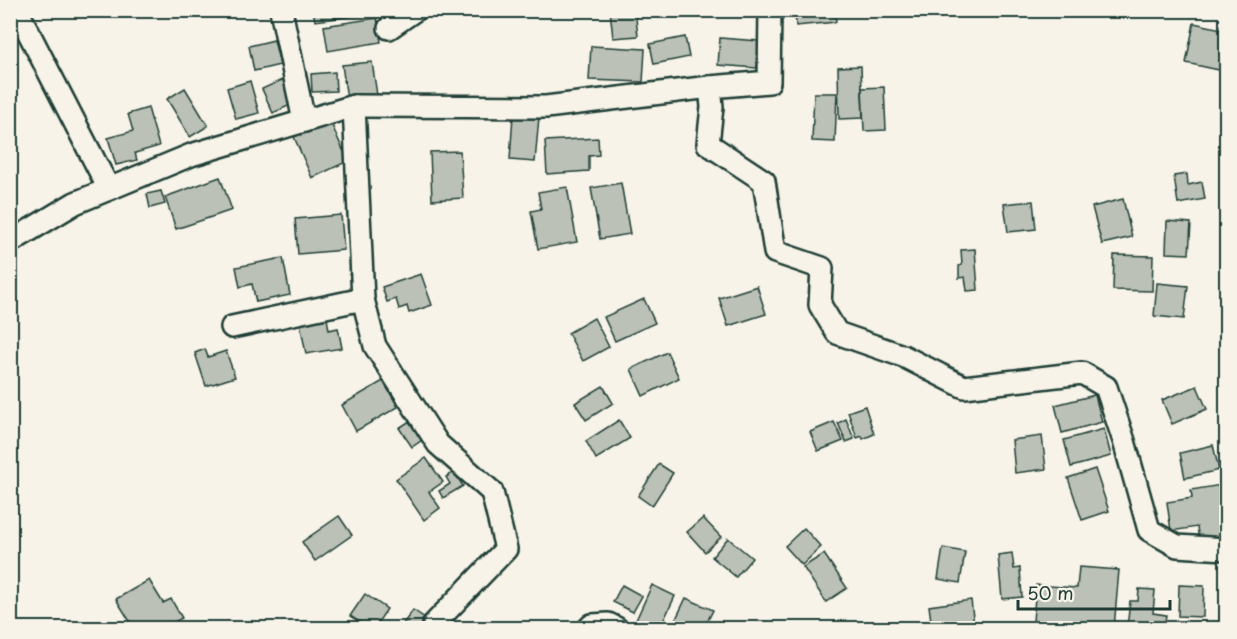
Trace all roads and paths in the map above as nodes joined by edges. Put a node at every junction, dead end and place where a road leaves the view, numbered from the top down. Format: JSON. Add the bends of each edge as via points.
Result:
{"nodes":[{"id":1,"x":17,"y":10,"type":"edge"},
{"id":2,"x":280,"y":10,"type":"edge"},
{"id":3,"x":415,"y":10,"type":"edge"},
{"id":4,"x":770,"y":10,"type":"edge"},
{"id":5,"x":389,"y":28,"type":"dead end"},
{"id":6,"x":710,"y":87,"type":"junction"},
{"id":7,"x":354,"y":106,"type":"junction"},
{"id":8,"x":304,"y":121,"type":"junction"},
{"id":9,"x":109,"y":189,"type":"junction"},
{"id":10,"x":10,"y":242,"type":"edge"},
{"id":11,"x":363,"y":299,"type":"junction"},
{"id":12,"x":232,"y":327,"type":"dead end"},
{"id":13,"x":1227,"y":549,"type":"edge"},
{"id":14,"x":434,"y":624,"type":"dead end"},
{"id":15,"x":589,"y":628,"type":"edge"},
{"id":16,"x":616,"y":628,"type":"edge"}],
"edges":[{"from":1,"to":9,"type":"street"},
{"from":2,"to":8,"type":"street"},
{"from":3,"to":5,"type":"street"},
{"from":4,"to":6,"type":"street","via":[[769,82]]},
{"from":6,"to":7,"type":"street","via":[[546,107]]},
{"from":6,"to":13,"type":"street","via":[[708,144],[765,181],[775,252],[822,268],[820,305],[837,333],[903,356],[964,387],[1082,373],[1106,387],[1149,530],[1177,546]]},
{"from":7,"to":8,"type":"street"},
{"from":7,"to":11,"type":"street"},
{"from":8,"to":9,"type":"street","via":[[191,155]]},
{"from":9,"to":10,"type":"street","via":[[75,203]]},
{"from":11,"to":12,"type":"street"},
{"from":11,"to":14,"type":"street","via":[[375,346],[438,444],[492,492],[506,549]]},
{"from":15,"to":16,"type":"street","via":[[608,624]]}]}
